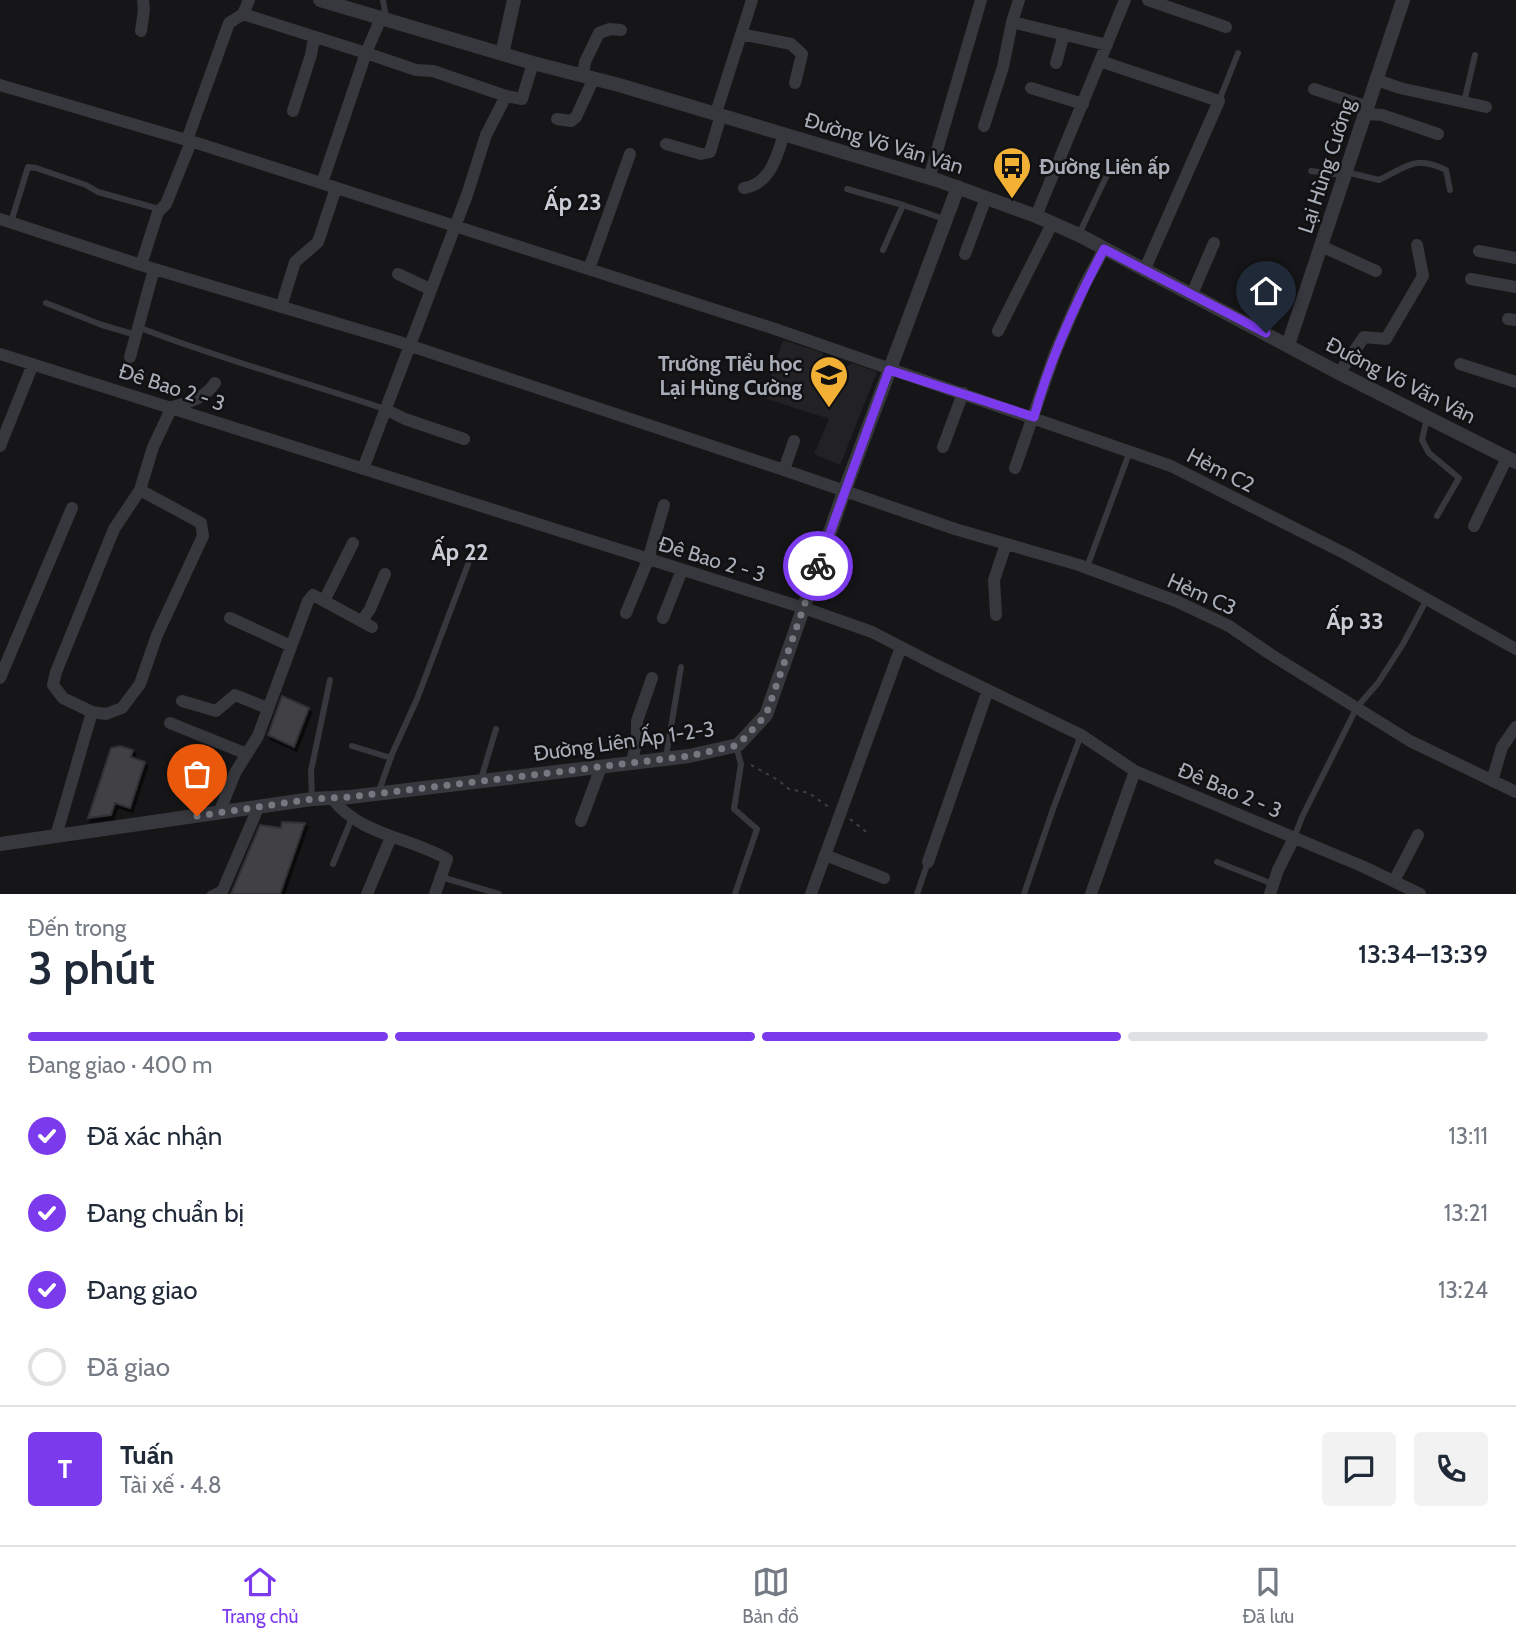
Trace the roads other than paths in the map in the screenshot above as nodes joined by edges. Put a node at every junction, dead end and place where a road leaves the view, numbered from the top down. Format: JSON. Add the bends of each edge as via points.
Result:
{"nodes":[{"id":1,"x":143,"y":0,"type":"edge"},
{"id":2,"x":249,"y":0,"type":"edge"},
{"id":3,"x":320,"y":0,"type":"edge"},
{"id":4,"x":383,"y":0,"type":"edge"},
{"id":5,"x":514,"y":0,"type":"edge"},
{"id":6,"x":752,"y":0,"type":"edge"},
{"id":7,"x":981,"y":0,"type":"edge"},
{"id":8,"x":1019,"y":0,"type":"edge"},
{"id":9,"x":1125,"y":0,"type":"edge"},
{"id":10,"x":1148,"y":0,"type":"edge"},
{"id":11,"x":1403,"y":0,"type":"edge"},
{"id":12,"x":243,"y":14,"type":"junction"},
{"id":13,"x":384,"y":19,"type":"junction"},
{"id":14,"x":1012,"y":22,"type":"junction"},
{"id":15,"x":1226,"y":27,"type":"dead end"},
{"id":16,"x":621,"y":30,"type":"dead end"},
{"id":17,"x":141,"y":31,"type":"dead end"},
{"id":18,"x":741,"y":34,"type":"junction"},
{"id":19,"x":1064,"y":34,"type":"junction"},
{"id":20,"x":314,"y":38,"type":"junction"},
{"id":21,"x":1107,"y":45,"type":"junction"},
{"id":22,"x":366,"y":53,"type":"junction"},
{"id":23,"x":1238,"y":53,"type":"dead end"},
{"id":24,"x":502,"y":54,"type":"junction"},
{"id":25,"x":1475,"y":55,"type":"dead end"},
{"id":26,"x":1100,"y":61,"type":"junction"},
{"id":27,"x":533,"y":63,"type":"junction"},
{"id":28,"x":1056,"y":63,"type":"dead end"},
{"id":29,"x":589,"y":77,"type":"junction"},
{"id":30,"x":1377,"y":80,"type":"junction"},
{"id":31,"x":795,"y":83,"type":"dead end"},
{"id":32,"x":0,"y":85,"type":"edge"},
{"id":33,"x":1031,"y":88,"type":"dead end"},
{"id":34,"x":1314,"y":89,"type":"dead end"},
{"id":35,"x":506,"y":96,"type":"junction"},
{"id":36,"x":1219,"y":101,"type":"junction"},
{"id":37,"x":1464,"y":102,"type":"junction"},
{"id":38,"x":1083,"y":104,"type":"junction"},
{"id":39,"x":1486,"y":107,"type":"dead end"},
{"id":40,"x":1367,"y":110,"type":"junction"},
{"id":41,"x":293,"y":111,"type":"dead end"},
{"id":42,"x":719,"y":114,"type":"junction"},
{"id":43,"x":557,"y":119,"type":"dead end"},
{"id":44,"x":984,"y":126,"type":"dead end"},
{"id":45,"x":784,"y":134,"type":"junction"},
{"id":46,"x":1438,"y":134,"type":"dead end"},
{"id":47,"x":189,"y":141,"type":"junction"},
{"id":48,"x":666,"y":144,"type":"dead end"},
{"id":49,"x":630,"y":154,"type":"dead end"},
{"id":50,"x":1311,"y":171,"type":"dead end"},
{"id":51,"x":1345,"y":174,"type":"junction"},
{"id":52,"x":1107,"y":175,"type":"dead end"},
{"id":53,"x":929,"y":178,"type":"junction"},
{"id":54,"x":322,"y":183,"type":"junction"},
{"id":55,"x":958,"y":187,"type":"junction"},
{"id":56,"x":336,"y":188,"type":"junction"},
{"id":57,"x":744,"y":188,"type":"dead end"},
{"id":58,"x":847,"y":189,"type":"dead end"},
{"id":59,"x":1450,"y":190,"type":"dead end"},
{"id":60,"x":986,"y":198,"type":"junction"},
{"id":61,"x":903,"y":205,"type":"junction"},
{"id":62,"x":161,"y":209,"type":"junction"},
{"id":63,"x":1036,"y":216,"type":"junction"},
{"id":64,"x":5,"y":220,"type":"edge"},
{"id":65,"x":946,"y":220,"type":"junction"},
{"id":66,"x":1052,"y":224,"type":"junction"},
{"id":67,"x":454,"y":226,"type":"junction"},
{"id":68,"x":1079,"y":235,"type":"junction"},
{"id":69,"x":1214,"y":243,"type":"dead end"},
{"id":70,"x":1417,"y":245,"type":"dead end"},
{"id":71,"x":1321,"y":246,"type":"junction"},
{"id":72,"x":1104,"y":249,"type":"junction"},
{"id":73,"x":883,"y":250,"type":"dead end"},
{"id":74,"x":1479,"y":251,"type":"dead end"},
{"id":75,"x":965,"y":254,"type":"dead end"},
{"id":76,"x":1516,"y":258,"type":"edge"},
{"id":77,"x":141,"y":265,"type":"junction"},
{"id":78,"x":155,"y":269,"type":"junction"},
{"id":79,"x":589,"y":269,"type":"junction"},
{"id":80,"x":1144,"y":271,"type":"junction"},
{"id":81,"x":1376,"y":271,"type":"dead end"},
{"id":82,"x":397,"y":274,"type":"dead end"},
{"id":83,"x":1471,"y":279,"type":"dead end"},
{"id":84,"x":1516,"y":287,"type":"edge"},
{"id":85,"x":430,"y":289,"type":"junction"},
{"id":86,"x":1192,"y":294,"type":"junction"},
{"id":87,"x":46,"y":303,"type":"dead end"},
{"id":88,"x":281,"y":307,"type":"junction"},
{"id":89,"x":137,"y":331,"type":"junction"},
{"id":90,"x":998,"y":331,"type":"dead end"},
{"id":91,"x":1288,"y":345,"type":"junction"},
{"id":92,"x":409,"y":346,"type":"junction"},
{"id":93,"x":0,"y":354,"type":"edge"},
{"id":94,"x":130,"y":357,"type":"dead end"},
{"id":95,"x":33,"y":364,"type":"junction"},
{"id":96,"x":1460,"y":364,"type":"dead end"},
{"id":97,"x":889,"y":370,"type":"junction"},
{"id":98,"x":1339,"y":373,"type":"junction"},
{"id":99,"x":1516,"y":382,"type":"edge"},
{"id":100,"x":215,"y":383,"type":"dead end"},
{"id":101,"x":963,"y":393,"type":"junction"},
{"id":102,"x":172,"y":407,"type":"junction"},
{"id":103,"x":387,"y":410,"type":"junction"},
{"id":104,"x":1034,"y":417,"type":"junction"},
{"id":105,"x":1427,"y":418,"type":"junction"},
{"id":106,"x":464,"y":439,"type":"dead end"},
{"id":107,"x":794,"y":441,"type":"dead end"},
{"id":108,"x":0,"y":446,"type":"edge"},
{"id":109,"x":943,"y":447,"type":"dead end"},
{"id":110,"x":1130,"y":451,"type":"junction"},
{"id":111,"x":1512,"y":460,"type":"edge"},
{"id":112,"x":1015,"y":468,"type":"dead end"},
{"id":113,"x":363,"y":469,"type":"junction"},
{"id":114,"x":784,"y":470,"type":"junction"},
{"id":115,"x":140,"y":490,"type":"junction"},
{"id":116,"x":844,"y":492,"type":"junction"},
{"id":117,"x":664,"y":505,"type":"dead end"},
{"id":118,"x":72,"y":508,"type":"dead end"},
{"id":119,"x":1437,"y":516,"type":"dead end"},
{"id":120,"x":1474,"y":526,"type":"dead end"},
{"id":121,"x":353,"y":543,"type":"dead end"},
{"id":122,"x":1006,"y":544,"type":"junction"},
{"id":123,"x":470,"y":559,"type":"dead end"},
{"id":124,"x":648,"y":560,"type":"junction"},
{"id":125,"x":1087,"y":568,"type":"junction"},
{"id":126,"x":682,"y":570,"type":"junction"},
{"id":127,"x":385,"y":574,"type":"dead end"},
{"id":128,"x":1427,"y":600,"type":"junction"},
{"id":129,"x":324,"y":601,"type":"junction"},
{"id":130,"x":804,"y":608,"type":"junction"},
{"id":131,"x":626,"y":613,"type":"dead end"},
{"id":132,"x":996,"y":615,"type":"dead end"},
{"id":133,"x":230,"y":618,"type":"dead end"},
{"id":134,"x":663,"y":618,"type":"dead end"},
{"id":135,"x":291,"y":646,"type":"junction"},
{"id":136,"x":901,"y":647,"type":"junction"},
{"id":137,"x":1516,"y":649,"type":"edge"},
{"id":138,"x":3,"y":659,"type":"edge"},
{"id":139,"x":681,"y":667,"type":"dead end"},
{"id":140,"x":0,"y":678,"type":"edge"},
{"id":141,"x":652,"y":678,"type":"dead end"},
{"id":142,"x":330,"y":680,"type":"dead end"},
{"id":143,"x":988,"y":690,"type":"junction"},
{"id":144,"x":182,"y":701,"type":"dead end"},
{"id":145,"x":1357,"y":707,"type":"junction"},
{"id":146,"x":267,"y":708,"type":"junction"},
{"id":147,"x":92,"y":712,"type":"junction"},
{"id":148,"x":170,"y":723,"type":"dead end"},
{"id":149,"x":1516,"y":727,"type":"edge"},
{"id":150,"x":496,"y":729,"type":"dead end"},
{"id":151,"x":1082,"y":735,"type":"junction"},
{"id":152,"x":352,"y":746,"type":"dead end"},
{"id":153,"x":736,"y":746,"type":"junction"},
{"id":154,"x":247,"y":754,"type":"junction"},
{"id":155,"x":391,"y":758,"type":"junction"},
{"id":156,"x":666,"y":759,"type":"junction"},
{"id":157,"x":632,"y":763,"type":"junction"},
{"id":158,"x":601,"y":767,"type":"junction"},
{"id":159,"x":1135,"y":771,"type":"junction"},
{"id":160,"x":480,"y":781,"type":"junction"},
{"id":161,"x":1492,"y":781,"type":"junction"},
{"id":162,"x":1516,"y":792,"type":"edge"},
{"id":163,"x":379,"y":793,"type":"junction"},
{"id":164,"x":332,"y":798,"type":"junction"},
{"id":165,"x":312,"y":799,"type":"junction"},
{"id":166,"x":258,"y":808,"type":"junction"},
{"id":167,"x":219,"y":813,"type":"junction"},
{"id":168,"x":352,"y":818,"type":"junction"},
{"id":169,"x":581,"y":821,"type":"dead end"},
{"id":170,"x":56,"y":835,"type":"junction"},
{"id":171,"x":1418,"y":835,"type":"dead end"},
{"id":172,"x":390,"y":836,"type":"junction"},
{"id":173,"x":1294,"y":838,"type":"junction"},
{"id":174,"x":0,"y":845,"type":"edge"},
{"id":175,"x":825,"y":855,"type":"junction"},
{"id":176,"x":928,"y":862,"type":"joint"},
{"id":177,"x":1217,"y":862,"type":"dead end"},
{"id":178,"x":333,"y":864,"type":"dead end"},
{"id":179,"x":441,"y":877,"type":"junction"},
{"id":180,"x":884,"y":878,"type":"dead end"},
{"id":181,"x":1394,"y":881,"type":"junction"},
{"id":182,"x":1272,"y":889,"type":"edge"},
{"id":183,"x":223,"y":891,"type":"edge"},
{"id":184,"x":210,"y":894,"type":"edge"},
{"id":185,"x":367,"y":894,"type":"edge"},
{"id":186,"x":435,"y":894,"type":"edge"},
{"id":187,"x":499,"y":894,"type":"edge"},
{"id":188,"x":735,"y":894,"type":"edge"},
{"id":189,"x":811,"y":894,"type":"edge"},
{"id":190,"x":917,"y":894,"type":"edge"},
{"id":191,"x":1024,"y":894,"type":"edge"},
{"id":192,"x":1091,"y":894,"type":"edge"},
{"id":193,"x":1420,"y":894,"type":"edge"}],
"edges":[{"from":1,"to":17,"type":"street"},
{"from":2,"to":12,"type":"street"},
{"from":3,"to":13,"type":"street","name":"Đường Võ Văn Vân"},
{"from":4,"to":13,"type":"lane"},
{"from":5,"to":24,"type":"street"},
{"from":6,"to":18,"type":"street"},
{"from":7,"to":53,"type":"street"},
{"from":8,"to":14,"type":"street"},
{"from":9,"to":21,"type":"street"},
{"from":10,"to":15,"type":"street"},
{"from":11,"to":30,"type":"street","name":"Lại Hùng Cường"},
{"from":12,"to":20,"type":"street"},
{"from":12,"to":47,"type":"street","via":[[229,23]]},
{"from":13,"to":22,"type":"street"},
{"from":13,"to":24,"type":"street","name":"Đường Võ Văn Vân"},
{"from":14,"to":19,"type":"street"},
{"from":14,"to":44,"type":"street"},
{"from":16,"to":29,"type":"street","via":[[599,33],[585,62]]},
{"from":18,"to":31,"type":"street","via":[[791,44],[802,54]]},
{"from":18,"to":42,"type":"street"},
{"from":19,"to":21,"type":"street"},
{"from":19,"to":28,"type":"street"},
{"from":20,"to":22,"type":"street"},
{"from":20,"to":41,"type":"street"},
{"from":21,"to":26,"type":"street"},
{"from":22,"to":35,"type":"street"},
{"from":22,"to":54,"type":"street"},
{"from":23,"to":36,"type":"lane"},
{"from":24,"to":27,"type":"street","name":"Đường Võ Văn Vân"},
{"from":25,"to":37,"type":"lane"},
{"from":26,"to":36,"type":"street"},
{"from":26,"to":38,"type":"street"},
{"from":27,"to":29,"type":"street","name":"Đường Võ Văn Vân"},
{"from":27,"to":35,"type":"street","via":[[522,99]]},
{"from":29,"to":42,"type":"street","name":"Đường Võ Văn Vân"},
{"from":29,"to":43,"type":"street","via":[[576,117]]},
{"from":30,"to":37,"type":"street"},
{"from":30,"to":40,"type":"street","name":"Lại Hùng Cường"},
{"from":32,"to":47,"type":"street","name":"Hẻm C2"},
{"from":33,"to":38,"type":"street"},
{"from":34,"to":40,"type":"street"},
{"from":35,"to":67,"type":"street","via":[[486,135]]},
{"from":36,"to":80,"type":"street"},
{"from":37,"to":39,"type":"street"},
{"from":38,"to":63,"type":"street"},
{"from":40,"to":46,"type":"street"},
{"from":40,"to":51,"type":"street","name":"Lại Hùng Cường"},
{"from":42,"to":45,"type":"street","name":"Đường Võ Văn Vân"},
{"from":42,"to":48,"type":"street","via":[[710,152]]},
{"from":45,"to":53,"type":"street","name":"Đường Võ Văn Vân"},
{"from":45,"to":57,"type":"street","via":[[776,160],[761,182]]},
{"from":47,"to":54,"type":"street","name":"Hẻm C2"},
{"from":47,"to":62,"type":"street"},
{"from":49,"to":79,"type":"street"},
{"from":50,"to":51,"type":"lane"},
{"from":51,"to":59,"type":"lane","via":[[1379,180],[1416,161],[1430,162],[1446,170]]},
{"from":51,"to":71,"type":"street","name":"Lại Hùng Cường"},
{"from":52,"to":68,"type":"lane"},
{"from":53,"to":55,"type":"street","name":"Đường Võ Văn Vân"},
{"from":54,"to":56,"type":"street","name":"Hẻm C2"},
{"from":55,"to":60,"type":"street","name":"Đường Võ Văn Vân"},
{"from":55,"to":65,"type":"street","name":"Đường Liên Ấp 1-2-3"},
{"from":56,"to":67,"type":"street","name":"Hẻm C2"},
{"from":56,"to":88,"type":"street","via":[[317,242],[295,262]]},
{"from":58,"to":61,"type":"lane"},
{"from":60,"to":63,"type":"street","name":"Đường Võ Văn Vân"},
{"from":60,"to":75,"type":"street"},
{"from":61,"to":65,"type":"lane"},
{"from":61,"to":73,"type":"lane"},
{"from":62,"to":64,"type":"lane","via":[[28,167]]},
{"from":62,"to":77,"type":"street"},
{"from":63,"to":66,"type":"street","name":"Đường Võ Văn Vân"},
{"from":64,"to":77,"type":"street","name":"Hẻm C3"},
{"from":65,"to":97,"type":"street","name":"Đường Liên Ấp 1-2-3"},
{"from":66,"to":68,"type":"street","name":"Đường Võ Văn Vân"},
{"from":66,"to":90,"type":"street"},
{"from":67,"to":79,"type":"street","name":"Hẻm C2"},
{"from":67,"to":85,"type":"street"},
{"from":68,"to":72,"type":"street","name":"Đường Võ Văn Vân"},
{"from":69,"to":86,"type":"street"},
{"from":70,"to":98,"type":"street","via":[[1423,276],[1386,339],[1364,337]]},
{"from":71,"to":81,"type":"street"},
{"from":71,"to":91,"type":"street","name":"Lại Hùng Cường"},
{"from":72,"to":80,"type":"street","name":"Đường Võ Văn Vân"},
{"from":72,"to":104,"type":"street","via":[[1055,353]]},
{"from":74,"to":76,"type":"street"},
{"from":77,"to":78,"type":"street","name":"Hẻm C3"},
{"from":78,"to":88,"type":"street","name":"Hẻm C3"},
{"from":78,"to":89,"type":"street"},
{"from":79,"to":97,"type":"street","name":"Hẻm C2"},
{"from":80,"to":86,"type":"street","name":"Đường Võ Văn Vân"},
{"from":82,"to":85,"type":"street"},
{"from":83,"to":84,"type":"street"},
{"from":85,"to":92,"type":"street"},
{"from":86,"to":91,"type":"street","name":"Đường Võ Văn Vân"},
{"from":87,"to":89,"type":"lane","via":[[102,325]]},
{"from":88,"to":92,"type":"street","name":"Hẻm C3"},
{"from":89,"to":94,"type":"street"},
{"from":89,"to":103,"type":"lane"},
{"from":91,"to":98,"type":"street","name":"Đường Võ Văn Vân"},
{"from":92,"to":103,"type":"street"},
{"from":92,"to":114,"type":"street","name":"Hẻm C3"},
{"from":93,"to":95,"type":"street","name":"Đê Bao 2 - 3"},
{"from":95,"to":102,"type":"street","name":"Đê Bao 2 - 3"},
{"from":95,"to":108,"type":"street"},
{"from":96,"to":99,"type":"street"},
{"from":97,"to":101,"type":"street","name":"Hẻm C2"},
{"from":97,"to":116,"type":"street","name":"Đường Liên Ấp 1-2-3"},
{"from":98,"to":105,"type":"street","name":"Đường Võ Văn Vân"},
{"from":100,"to":102,"type":"street","via":[[199,399]]},
{"from":101,"to":104,"type":"street","name":"Hẻm C2"},
{"from":101,"to":109,"type":"street"},
{"from":102,"to":113,"type":"street","name":"Đê Bao 2 - 3"},
{"from":102,"to":115,"type":"street"},
{"from":103,"to":106,"type":"street"},
{"from":103,"to":113,"type":"street"},
{"from":104,"to":110,"type":"street","name":"Hẻm C2"},
{"from":104,"to":112,"type":"street"},
{"from":105,"to":111,"type":"street","name":"Đường Võ Văn Vân"},
{"from":105,"to":119,"type":"lane","via":[[1422,440],[1429,453],[1459,478]]},
{"from":107,"to":114,"type":"street"},
{"from":110,"to":125,"type":"lane"},
{"from":110,"to":128,"type":"street","name":"Hẻm C2","via":[[1196,478]]},
{"from":111,"to":120,"type":"street"},
{"from":113,"to":124,"type":"street","name":"Đê Bao 2 - 3"},
{"from":114,"to":116,"type":"street","name":"Hẻm C3"},
{"from":115,"to":147,"type":"street","via":[[114,529],[53,685],[63,698]]},
{"from":115,"to":147,"type":"street","via":[[201,523],[203,536],[157,635],[140,684],[122,708],[107,715]]},
{"from":116,"to":122,"type":"street","name":"Hẻm C3"},
{"from":116,"to":130,"type":"street","name":"Đường Liên Ấp 1-2-3"},
{"from":117,"to":124,"type":"street"},
{"from":118,"to":138,"type":"street"},
{"from":121,"to":129,"type":"street"},
{"from":122,"to":125,"type":"street","name":"Hẻm C3"},
{"from":122,"to":132,"type":"street","via":[[994,580]]},
{"from":123,"to":155,"type":"lane"},
{"from":124,"to":126,"type":"street","name":"Đê Bao 2 - 3"},
{"from":124,"to":131,"type":"street"},
{"from":125,"to":145,"type":"street","name":"Hẻm C3","via":[[1229,626]]},
{"from":126,"to":130,"type":"street","name":"Đê Bao 2 - 3"},
{"from":126,"to":134,"type":"street"},
{"from":127,"to":129,"type":"street","via":[[367,624]]},
{"from":128,"to":137,"type":"street","name":"Hẻm C2"},
{"from":128,"to":145,"type":"lane","via":[[1378,683]]},
{"from":129,"to":135,"type":"street","via":[[313,595],[308,601]]},
{"from":130,"to":136,"type":"street","name":"Đê Bao 2 - 3"},
{"from":130,"to":153,"type":"street","name":"Đường Liên Ấp 1-2-3","via":[[766,715]]},
{"from":133,"to":135,"type":"street"},
{"from":135,"to":146,"type":"street"},
{"from":136,"to":143,"type":"street","name":"Đê Bao 2 - 3"},
{"from":136,"to":175,"type":"street"},
{"from":138,"to":140,"type":"street"},
{"from":139,"to":156,"type":"lane"},
{"from":141,"to":157,"type":"street","via":[[636,721]]},
{"from":142,"to":165,"type":"lane","via":[[311,771]]},
{"from":143,"to":151,"type":"street","name":"Đê Bao 2 - 3"},
{"from":143,"to":176,"type":"street"},
{"from":144,"to":146,"type":"street","via":[[216,711],[234,695]]},
{"from":145,"to":161,"type":"street","name":"Hẻm C3","via":[[1410,741]]},
{"from":145,"to":173,"type":"lane"},
{"from":146,"to":154,"type":"street"},
{"from":147,"to":170,"type":"street"},
{"from":148,"to":154,"type":"street"},
{"from":149,"to":161,"type":"street","via":[[1502,747]]},
{"from":150,"to":160,"type":"lane"},
{"from":151,"to":159,"type":"street","name":"Đê Bao 2 - 3"},
{"from":151,"to":191,"type":"lane"},
{"from":152,"to":155,"type":"lane"},
{"from":153,"to":156,"type":"street","name":"Đường Liên Ấp 1-2-3"},
{"from":153,"to":188,"type":"lane","via":[[741,764],[734,809],[757,829]]},
{"from":154,"to":167,"type":"street"},
{"from":155,"to":163,"type":"lane"},
{"from":156,"to":157,"type":"street","name":"Đường Liên Ấp 1-2-3"},
{"from":157,"to":158,"type":"street","name":"Đường Liên Ấp 1-2-3"},
{"from":158,"to":160,"type":"street","name":"Đường Liên Ấp 1-2-3"},
{"from":158,"to":169,"type":"street"},
{"from":159,"to":173,"type":"street","name":"Đê Bao 2 - 3"},
{"from":159,"to":192,"type":"street"},
{"from":160,"to":163,"type":"street","name":"Đường Liên Ấp 1-2-3"},
{"from":161,"to":162,"type":"street","name":"Hẻm C3"},
{"from":163,"to":164,"type":"street","name":"Đường Liên Ấp 1-2-3"},
{"from":164,"to":165,"type":"street","name":"Đường Liên Ấp 1-2-3"},
{"from":164,"to":168,"type":"street"},
{"from":165,"to":166,"type":"street","name":"Đường Liên Ấp 1-2-3"},
{"from":166,"to":167,"type":"street","name":"Đường Liên Ấp 1-2-3"},
{"from":166,"to":183,"type":"street"},
{"from":167,"to":170,"type":"street","name":"Đường Liên Ấp 1-2-3"},
{"from":168,"to":172,"type":"street"},
{"from":168,"to":178,"type":"lane"},
{"from":170,"to":174,"type":"street","name":"Đường Liên Ấp 1-2-3"},
{"from":171,"to":181,"type":"street"},
{"from":172,"to":179,"type":"street","via":[[447,859]]},
{"from":172,"to":185,"type":"street"},
{"from":173,"to":181,"type":"street","name":"Đê Bao 2 - 3"},
{"from":173,"to":182,"type":"street"},
{"from":175,"to":180,"type":"street"},
{"from":175,"to":189,"type":"street"},
{"from":176,"to":190,"type":"lane"},
{"from":177,"to":182,"type":"lane"},
{"from":179,"to":186,"type":"street"},
{"from":179,"to":187,"type":"lane"},
{"from":181,"to":193,"type":"street","name":"Đê Bao 2 - 3"},
{"from":183,"to":184,"type":"lane"}]}
